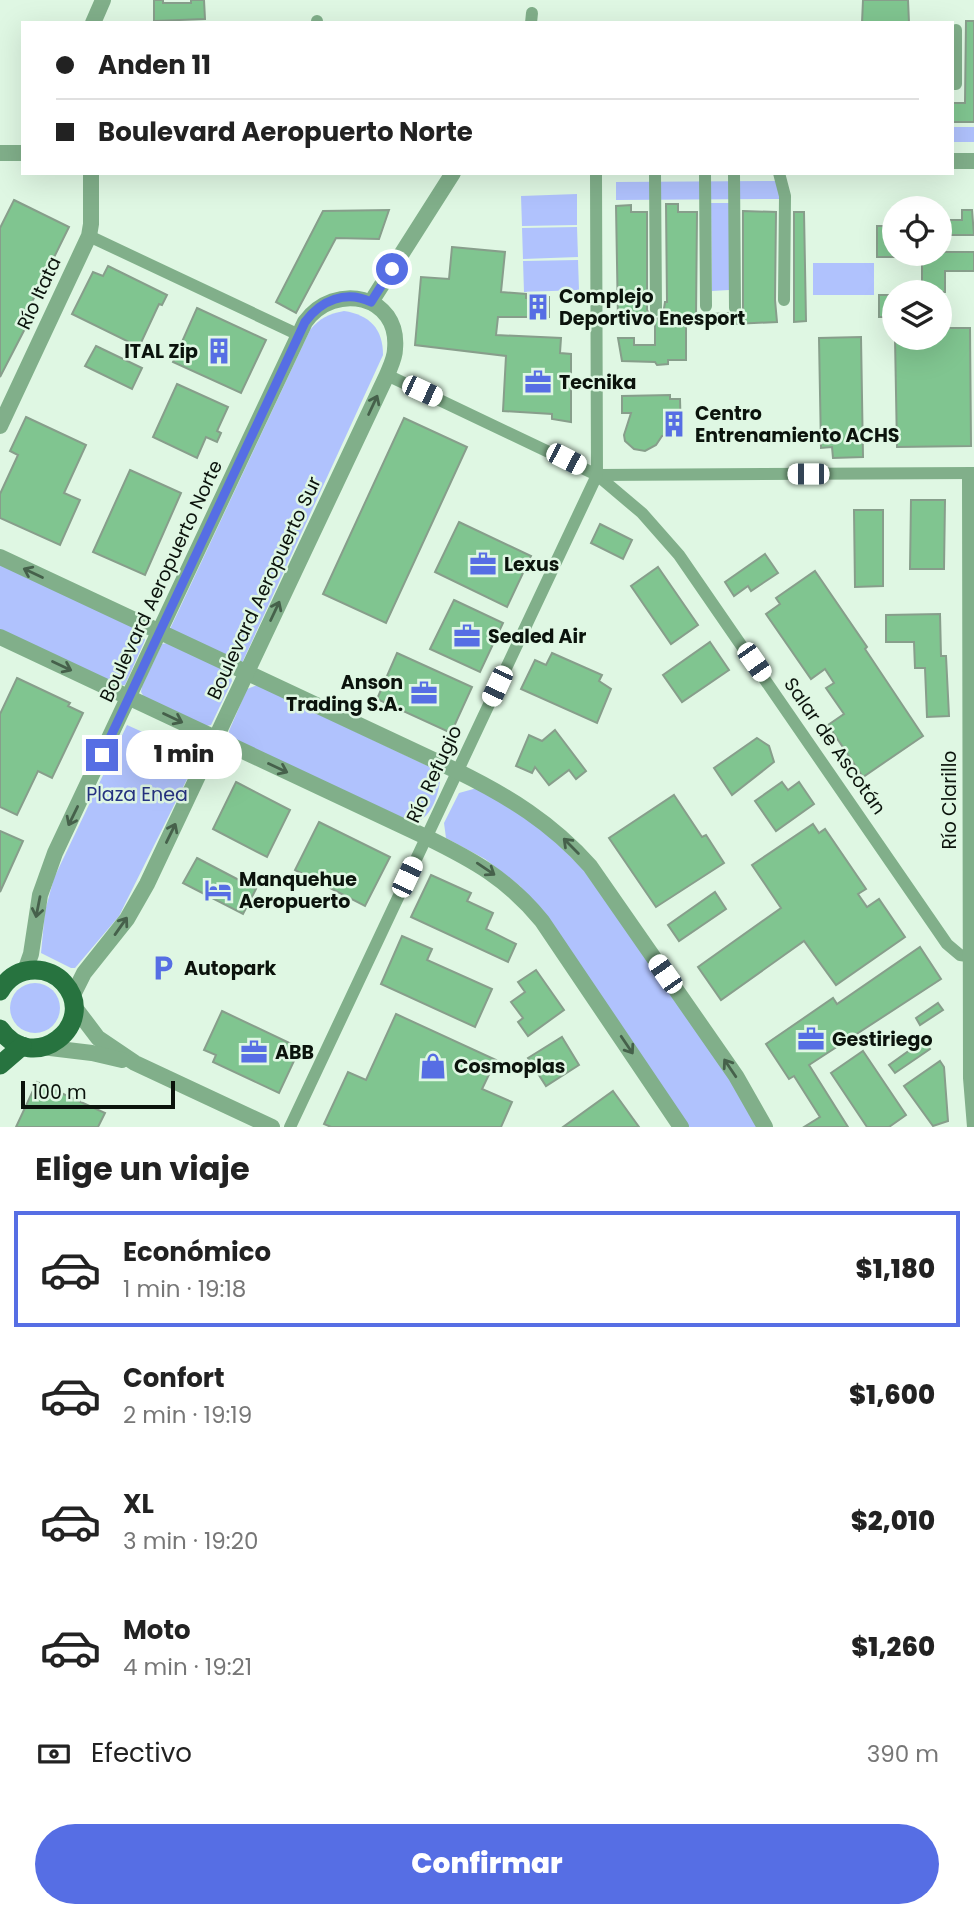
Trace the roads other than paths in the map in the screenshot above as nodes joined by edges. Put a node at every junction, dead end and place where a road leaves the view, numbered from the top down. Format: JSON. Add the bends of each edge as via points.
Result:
{"nodes":[{"id":1,"x":103,"y":0,"type":"edge"},
{"id":2,"x":94,"y":21,"type":"edge"},
{"id":3,"x":956,"y":30,"type":"dead end"},
{"id":4,"x":954,"y":84,"type":"edge"},
{"id":5,"x":0,"y":153,"type":"edge"},
{"id":6,"x":21,"y":153,"type":"edge"},
{"id":7,"x":954,"y":160,"type":"edge"},
{"id":8,"x":974,"y":160,"type":"edge"},
{"id":9,"x":91,"y":175,"type":"edge"},
{"id":10,"x":452,"y":175,"type":"edge"},
{"id":11,"x":596,"y":175,"type":"edge"},
{"id":12,"x":655,"y":175,"type":"edge"},
{"id":13,"x":705,"y":175,"type":"edge"},
{"id":14,"x":734,"y":175,"type":"edge"},
{"id":15,"x":780,"y":175,"type":"edge"},
{"id":16,"x":89,"y":236,"type":"junction"},
{"id":17,"x":784,"y":300,"type":"dead end"},
{"id":18,"x":371,"y":302,"type":"junction"},
{"id":19,"x":706,"y":306,"type":"dead end"},
{"id":20,"x":735,"y":308,"type":"dead end"},
{"id":21,"x":656,"y":310,"type":"dead end"},
{"id":22,"x":299,"y":335,"type":"junction"},
{"id":23,"x":387,"y":375,"type":"junction"},
{"id":24,"x":0,"y":426,"type":"edge"},
{"id":25,"x":971,"y":473,"type":"edge"},
{"id":26,"x":632,"y":474,"type":"junction"},
{"id":27,"x":597,"y":475,"type":"junction"},
{"id":28,"x":620,"y":494,"type":"junction"},
{"id":29,"x":0,"y":557,"type":"edge"},
{"id":30,"x":159,"y":633,"type":"junction"},
{"id":31,"x":0,"y":637,"type":"edge"},
{"id":32,"x":971,"y":672,"type":"edge"},
{"id":33,"x":246,"y":673,"type":"junction"},
{"id":34,"x":129,"y":697,"type":"junction"},
{"id":35,"x":971,"y":736,"type":"edge"},
{"id":36,"x":216,"y":738,"type":"junction"},
{"id":37,"x":457,"y":771,"type":"junction"},
{"id":38,"x":426,"y":837,"type":"junction"},
{"id":39,"x":971,"y":892,"type":"edge"},
{"id":40,"x":971,"y":957,"type":"edge"},
{"id":41,"x":13,"y":973,"type":"edge"},
{"id":42,"x":0,"y":991,"type":"edge"},
{"id":43,"x":73,"y":1001,"type":"junction"},
{"id":44,"x":0,"y":1029,"type":"edge"},
{"id":45,"x":32,"y":1047,"type":"junction"},
{"id":46,"x":135,"y":1062,"type":"junction"},
{"id":47,"x":0,"y":1065,"type":"edge"},
{"id":48,"x":272,"y":1127,"type":"edge"},
{"id":49,"x":290,"y":1127,"type":"edge"},
{"id":50,"x":681,"y":1127,"type":"edge"},
{"id":51,"x":765,"y":1127,"type":"edge"},
{"id":52,"x":972,"y":1127,"type":"edge"}],
"edges":[{"from":1,"to":2,"type":"street"},
{"from":3,"to":4,"type":"street"},
{"from":5,"to":6,"type":"street"},
{"from":7,"to":8,"type":"street"},
{"from":9,"to":16,"type":"street","name":"Río Itata"},
{"from":10,"to":18,"type":"street"},
{"from":11,"to":27,"type":"street"},
{"from":12,"to":21,"type":"street"},
{"from":13,"to":19,"type":"street"},
{"from":14,"to":20,"type":"street"},
{"from":15,"to":17,"type":"street","via":[[785,196]]},
{"from":16,"to":22,"type":"street"},
{"from":16,"to":24,"type":"street","name":"Río Itata"},
{"from":18,"to":22,"type":"street","name":"Boulevard Aeropuerto Norte","via":[[351,297],[329,301],[312,313]]},
{"from":18,"to":23,"type":"street","name":"Boulevard Aeropuerto Sur","via":[[389,321],[395,339]]},
{"from":22,"to":30,"type":"street","name":"Boulevard Aeropuerto Norte"},
{"from":23,"to":27,"type":"street","name":"Salar de Ascotán"},
{"from":33,"to":23,"type":"street","name":"Boulevard Aeropuerto Sur","one_way":true},
{"from":25,"to":26,"type":"street"},
{"from":25,"to":32,"type":"street","name":"Río Clarillo"},
{"from":26,"to":27,"type":"street"},
{"from":26,"to":28,"type":"street"},
{"from":27,"to":28,"type":"street","name":"Salar de Ascotán"},
{"from":27,"to":37,"type":"street","name":"Río Refugio"},
{"from":28,"to":40,"type":"street","name":"Salar de Ascotán","via":[[680,555],[947,944],[954,952]]},
{"from":30,"to":29,"type":"street","one_way":true},
{"from":30,"to":33,"type":"street"},
{"from":30,"to":34,"type":"street","name":"Boulevard Aeropuerto Norte"},
{"from":31,"to":34,"type":"street","one_way":true},
{"from":32,"to":35,"type":"street","name":"Río Clarillo"},
{"from":33,"to":36,"type":"street","name":"Boulevard Aeropuerto Sur"},
{"from":33,"to":37,"type":"street"},
{"from":34,"to":36,"type":"street","one_way":true},
{"from":34,"to":41,"type":"street","name":"Boulevard Aeropuerto Norte","one_way":true,"via":[[48,868],[31,954]]},
{"from":35,"to":39,"type":"street","name":"Río Clarillo"},
{"from":36,"to":38,"type":"street","one_way":true},
{"from":43,"to":36,"type":"street","name":"Boulevard Aeropuerto Sur","one_way":true,"via":[[84,972],[134,906]]},
{"from":37,"to":38,"type":"street","name":"Río Refugio"},
{"from":51,"to":37,"type":"street","one_way":true,"via":[[736,1076],[590,866],[529,811]]},
{"from":38,"to":49,"type":"street","name":"Río Refugio"},
{"from":38,"to":50,"type":"street","one_way":true,"via":[[486,868],[535,912]]},
{"from":39,"to":40,"type":"street","name":"Río Clarillo"},
{"from":40,"to":52,"type":"street","name":"Río Clarillo"},
{"from":41,"to":42,"type":"main road"},
{"from":41,"to":43,"type":"main road","via":[[40,970],[53,974],[65,984]]},
{"from":43,"to":45,"type":"main road","via":[[66,1032],[55,1042]]},
{"from":43,"to":46,"type":"street","via":[[98,1038]]},
{"from":44,"to":45,"type":"main road","via":[[10,1040]]},
{"from":45,"to":46,"type":"street"},
{"from":45,"to":47,"type":"main road"},
{"from":46,"to":48,"type":"street"}]}
